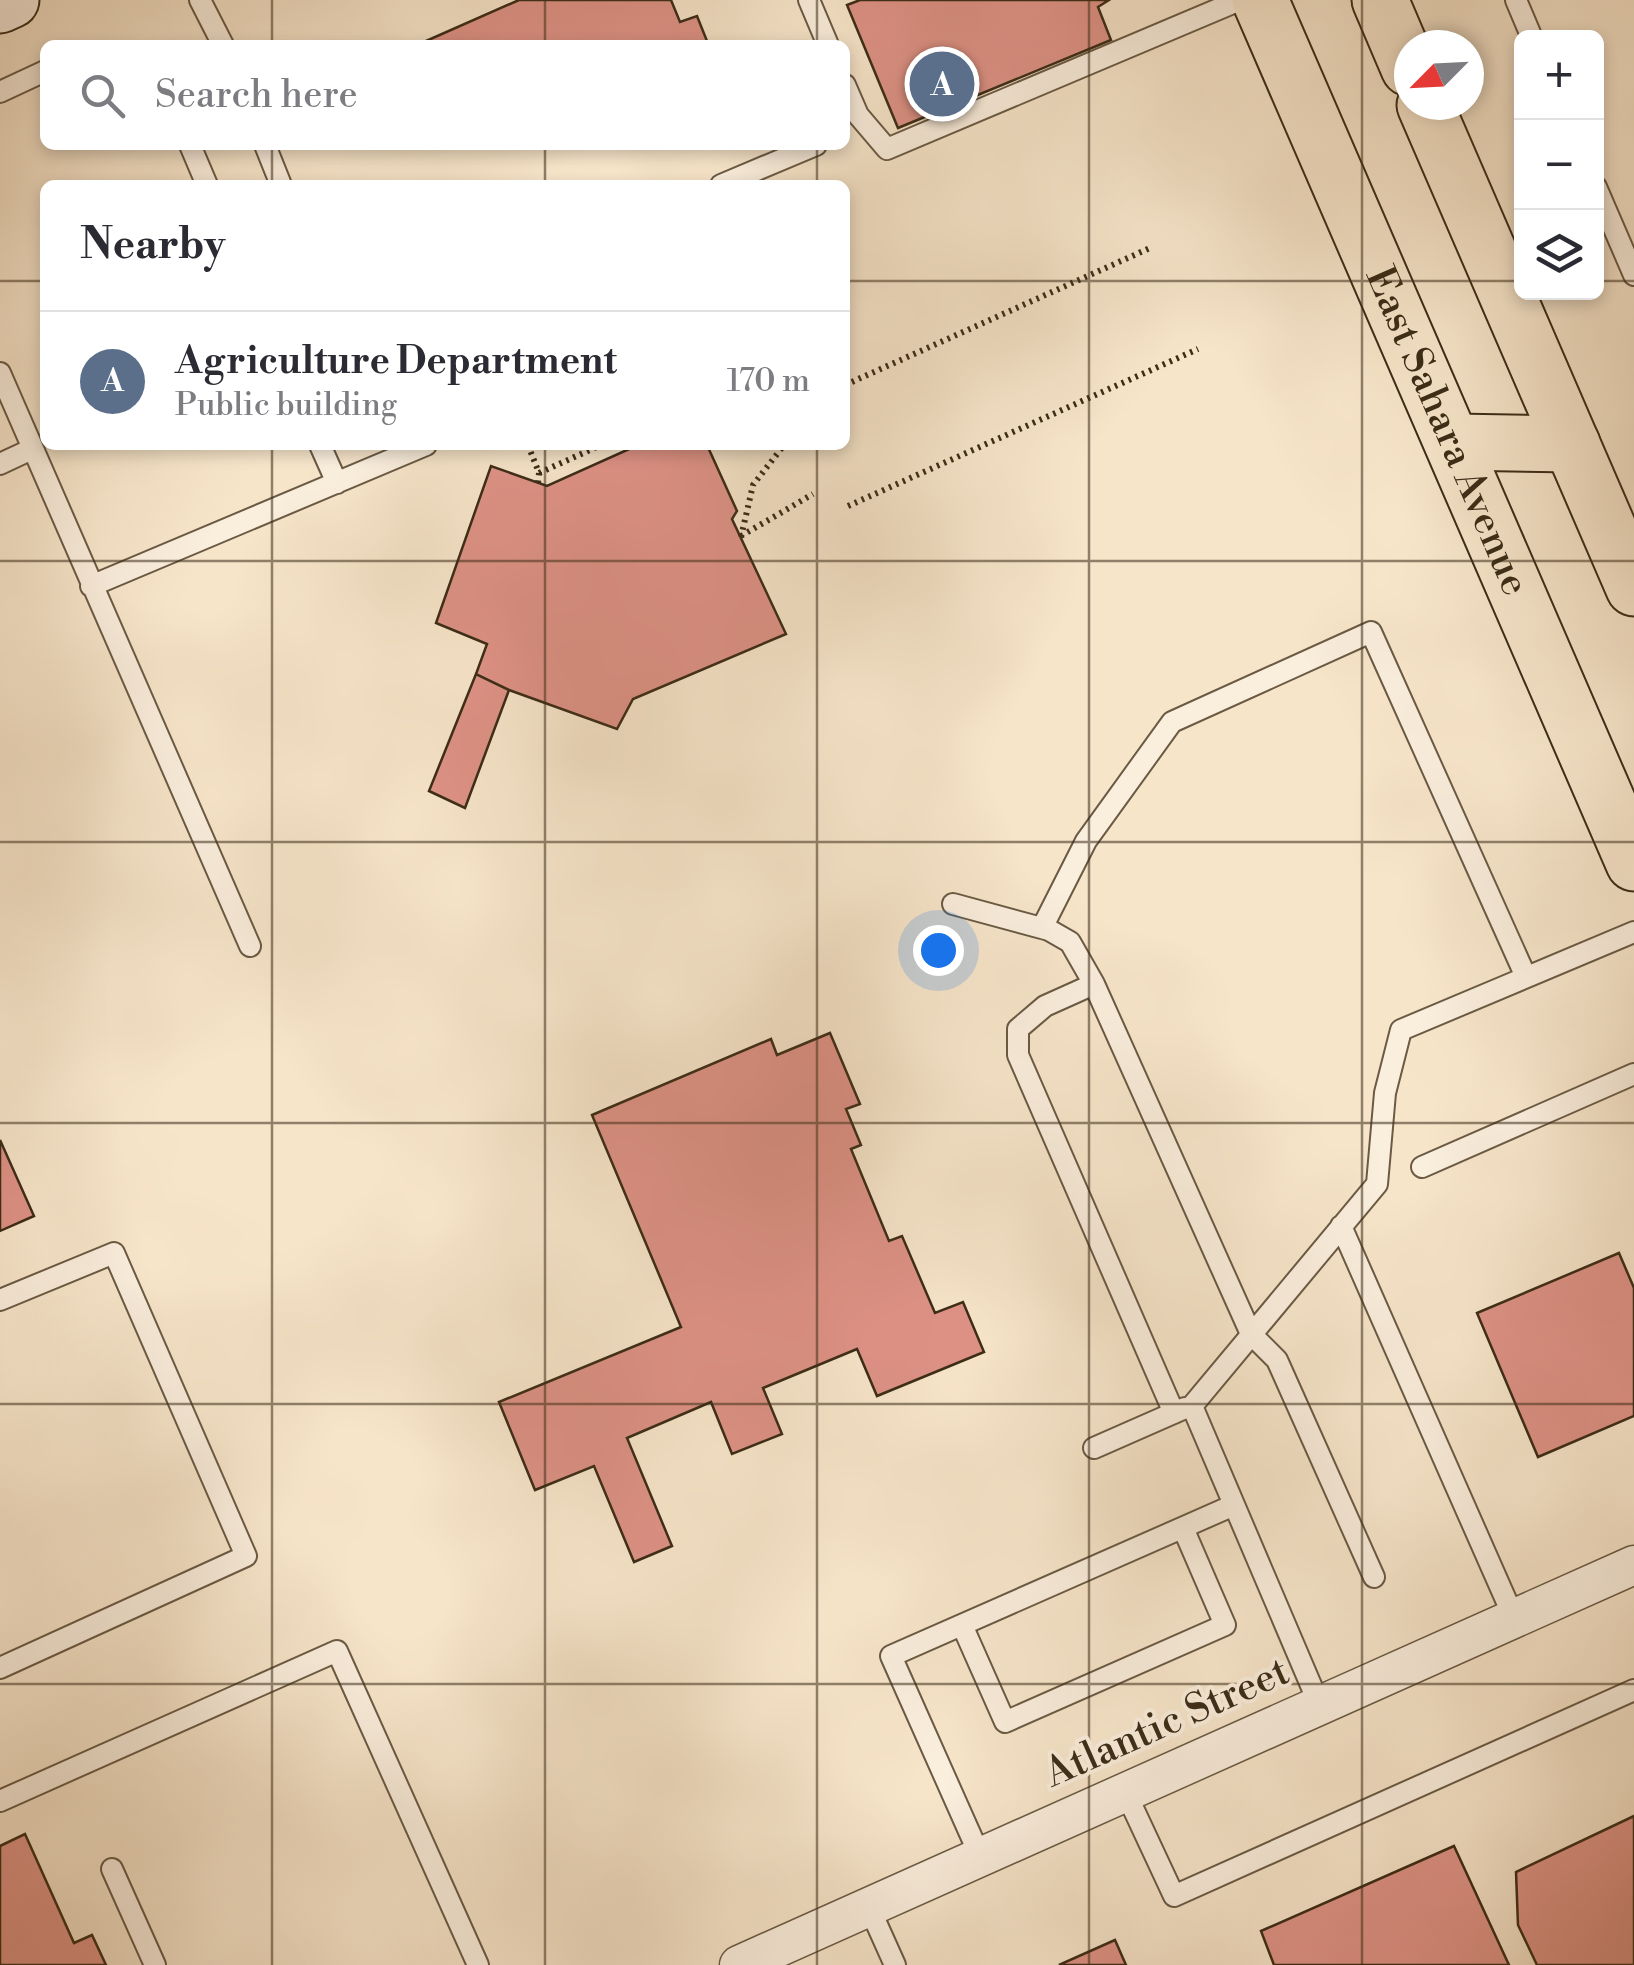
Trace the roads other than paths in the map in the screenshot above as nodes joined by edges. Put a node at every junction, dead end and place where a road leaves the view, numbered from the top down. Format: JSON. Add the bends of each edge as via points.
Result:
{"nodes":[{"id":1,"x":11,"y":0,"type":"edge"},
{"id":2,"x":200,"y":0,"type":"edge"},
{"id":3,"x":809,"y":0,"type":"edge"},
{"id":4,"x":1240,"y":0,"type":"edge"},
{"id":5,"x":1260,"y":0,"type":"edge"},
{"id":6,"x":1380,"y":0,"type":"edge"},
{"id":7,"x":1516,"y":0,"type":"edge"},
{"id":8,"x":0,"y":5,"type":"edge"},
{"id":9,"x":1529,"y":30,"type":"edge"},
{"id":10,"x":1394,"y":33,"type":"edge"},
{"id":11,"x":220,"y":40,"type":"edge"},
{"id":12,"x":826,"y":40,"type":"edge"},
{"id":13,"x":40,"y":74,"type":"edge"},
{"id":14,"x":0,"y":92,"type":"edge"},
{"id":15,"x":850,"y":97,"type":"edge"},
{"id":16,"x":1432,"y":120,"type":"edge"},
{"id":17,"x":866,"y":124,"type":"junction"},
{"id":18,"x":850,"y":131,"type":"edge"},
{"id":19,"x":192,"y":150,"type":"edge"},
{"id":20,"x":267,"y":150,"type":"edge"},
{"id":21,"x":804,"y":150,"type":"edge"},
{"id":22,"x":205,"y":180,"type":"edge"},
{"id":23,"x":279,"y":180,"type":"edge"},
{"id":24,"x":733,"y":180,"type":"edge"},
{"id":25,"x":1604,"y":206,"type":"edge"},
{"id":26,"x":1634,"y":274,"type":"edge"},
{"id":27,"x":0,"y":374,"type":"edge"},
{"id":28,"x":1454,"y":442,"type":"junction"},
{"id":29,"x":1572,"y":444,"type":"junction"},
{"id":30,"x":32,"y":449,"type":"junction"},
{"id":31,"x":322,"y":450,"type":"edge"},
{"id":32,"x":414,"y":450,"type":"edge"},
{"id":33,"x":0,"y":464,"type":"edge"},
{"id":34,"x":336,"y":483,"type":"junction"},
{"id":35,"x":91,"y":586,"type":"junction"},
{"id":36,"x":1634,"y":588,"type":"edge"},
{"id":37,"x":1634,"y":863,"type":"edge"},
{"id":38,"x":953,"y":904,"type":"dead end"},
{"id":39,"x":1042,"y":928,"type":"junction"},
{"id":40,"x":1634,"y":932,"type":"edge"},
{"id":41,"x":250,"y":946,"type":"dead end"},
{"id":42,"x":1526,"y":977,"type":"junction"},
{"id":43,"x":1094,"y":984,"type":"junction"},
{"id":44,"x":1634,"y":1074,"type":"edge"},
{"id":45,"x":1422,"y":1167,"type":"dead end"},
{"id":46,"x":1341,"y":1226,"type":"junction"},
{"id":47,"x":0,"y":1300,"type":"edge"},
{"id":48,"x":1251,"y":1334,"type":"junction"},
{"id":49,"x":1183,"y":1409,"type":"junction"},
{"id":50,"x":1094,"y":1448,"type":"dead end"},
{"id":51,"x":1234,"y":1505,"type":"junction"},
{"id":52,"x":1182,"y":1528,"type":"junction"},
{"id":53,"x":1634,"y":1565,"type":"edge"},
{"id":54,"x":1374,"y":1578,"type":"dead end"},
{"id":55,"x":1514,"y":1618,"type":"junction"},
{"id":56,"x":962,"y":1625,"type":"junction"},
{"id":57,"x":0,"y":1668,"type":"edge"},
{"id":58,"x":1634,"y":1690,"type":"edge"},
{"id":59,"x":1319,"y":1704,"type":"junction"},
{"id":60,"x":1125,"y":1791,"type":"junction"},
{"id":61,"x":0,"y":1801,"type":"edge"},
{"id":62,"x":980,"y":1856,"type":"junction"},
{"id":63,"x":112,"y":1868,"type":"dead end"},
{"id":64,"x":869,"y":1907,"type":"junction"},
{"id":65,"x":779,"y":1957,"type":"edge"},
{"id":66,"x":155,"y":1965,"type":"edge"},
{"id":67,"x":478,"y":1965,"type":"edge"},
{"id":68,"x":739,"y":1965,"type":"edge"},
{"id":69,"x":895,"y":1965,"type":"edge"}],
"edges":[{"from":1,"to":8,"type":"main road"},
{"from":2,"to":11,"type":"lane"},
{"from":3,"to":12,"type":"lane"},
{"from":4,"to":17,"type":"lane","via":[[887,148]]},
{"from":5,"to":28,"type":"main road","name":"East Sahara Avenue"},
{"from":6,"to":10,"type":"main road"},
{"from":7,"to":9,"type":"lane"},
{"from":13,"to":14,"type":"lane"},
{"from":15,"to":17,"type":"lane"},
{"from":16,"to":29,"type":"main road"},
{"from":17,"to":18,"type":"lane"},
{"from":19,"to":22,"type":"lane"},
{"from":20,"to":23,"type":"lane"},
{"from":21,"to":24,"type":"lane"},
{"from":25,"to":26,"type":"lane"},
{"from":27,"to":30,"type":"lane"},
{"from":28,"to":29,"type":"main road"},
{"from":28,"to":37,"type":"main road","name":"East Sahara Avenue"},
{"from":29,"to":36,"type":"main road"},
{"from":30,"to":33,"type":"lane"},
{"from":30,"to":35,"type":"lane"},
{"from":31,"to":34,"type":"lane"},
{"from":32,"to":34,"type":"lane"},
{"from":34,"to":35,"type":"lane"},
{"from":35,"to":41,"type":"lane"},
{"from":38,"to":39,"type":"lane"},
{"from":39,"to":42,"type":"lane","via":[[1086,841],[1172,722],[1371,632]]},
{"from":39,"to":43,"type":"lane","via":[[1070,942]]},
{"from":40,"to":42,"type":"lane"},
{"from":42,"to":46,"type":"lane","via":[[1401,1030],[1385,1093],[1377,1184]]},
{"from":43,"to":48,"type":"lane"},
{"from":43,"to":49,"type":"lane","via":[[1045,1006],[1018,1028],[1018,1055]]},
{"from":44,"to":45,"type":"lane"},
{"from":46,"to":48,"type":"lane"},
{"from":46,"to":55,"type":"lane"},
{"from":47,"to":57,"type":"lane","via":[[114,1253],[246,1556]]},
{"from":48,"to":49,"type":"lane"},
{"from":48,"to":54,"type":"lane","via":[[1276,1360]]},
{"from":49,"to":50,"type":"lane"},
{"from":49,"to":51,"type":"lane"},
{"from":51,"to":52,"type":"lane"},
{"from":51,"to":59,"type":"lane"},
{"from":52,"to":56,"type":"lane"},
{"from":52,"to":56,"type":"lane","via":[[1225,1625],[1005,1722]]},
{"from":53,"to":55,"type":"street","name":"Atlantic Street"},
{"from":55,"to":59,"type":"street","name":"Atlantic Street"},
{"from":56,"to":62,"type":"lane","via":[[892,1656]]},
{"from":58,"to":60,"type":"lane","via":[[1174,1896]]},
{"from":59,"to":60,"type":"street","name":"Atlantic Street"},
{"from":60,"to":62,"type":"street","name":"Atlantic Street"},
{"from":61,"to":67,"type":"lane","via":[[337,1651]]},
{"from":62,"to":64,"type":"street","name":"Atlantic Street"},
{"from":63,"to":66,"type":"lane"},
{"from":64,"to":65,"type":"street","name":"Atlantic Street"},
{"from":64,"to":69,"type":"lane"},
{"from":65,"to":68,"type":"street","name":"Atlantic Street"}]}
